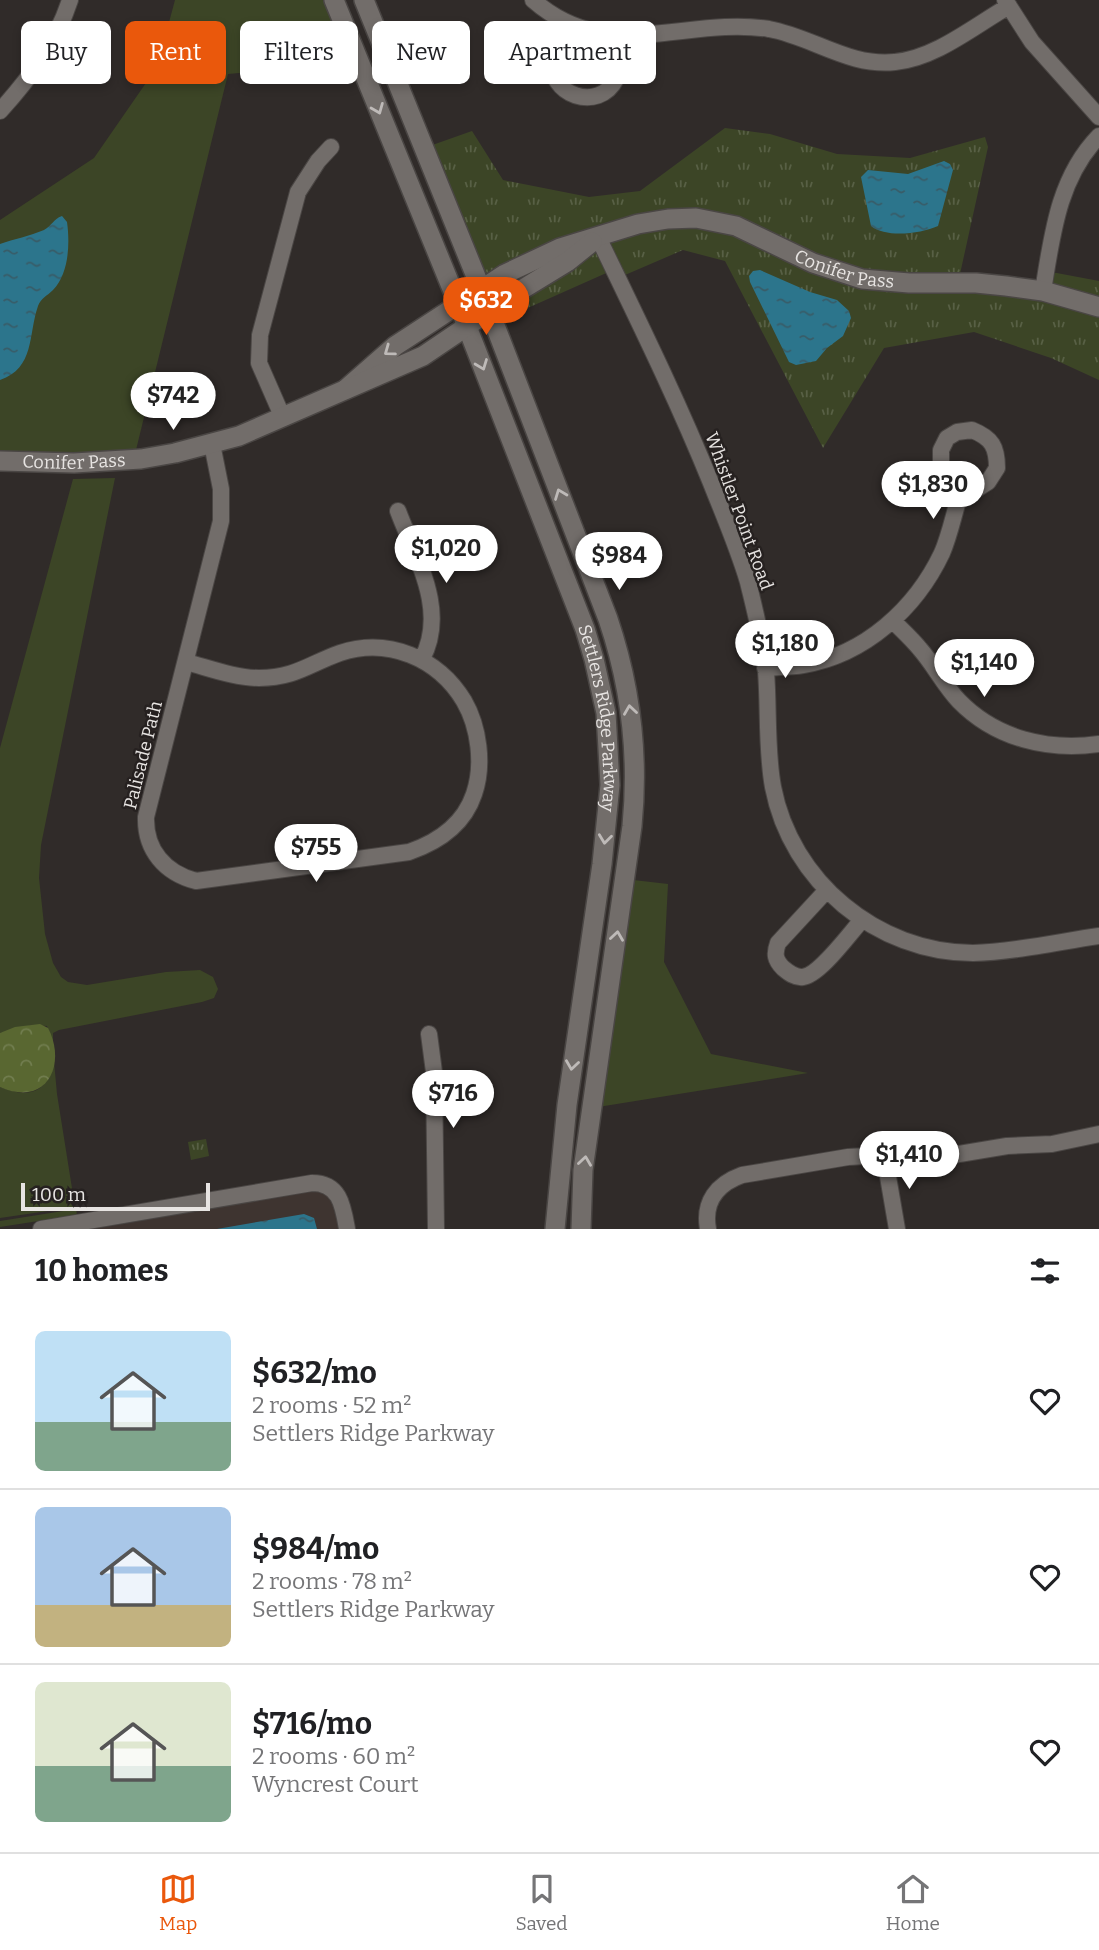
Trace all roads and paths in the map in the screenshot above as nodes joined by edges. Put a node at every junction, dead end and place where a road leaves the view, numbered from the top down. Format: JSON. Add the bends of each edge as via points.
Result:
{"nodes":[{"id":1,"x":70,"y":0,"type":"edge"},
{"id":2,"x":334,"y":0,"type":"edge"},
{"id":3,"x":364,"y":0,"type":"edge"},
{"id":4,"x":533,"y":0,"type":"edge"},
{"id":5,"x":1007,"y":3,"type":"edge"},
{"id":6,"x":564,"y":21,"type":"edge"},
{"id":7,"x":656,"y":33,"type":"edge"},
{"id":8,"x":558,"y":84,"type":"edge"},
{"id":9,"x":612,"y":84,"type":"edge"},
{"id":10,"x":0,"y":111,"type":"edge"},
{"id":11,"x":1099,"y":117,"type":"edge"},
{"id":12,"x":1099,"y":136,"type":"edge"},
{"id":13,"x":331,"y":147,"type":"dead end"},
{"id":14,"x":598,"y":237,"type":"junction"},
{"id":15,"x":481,"y":289,"type":"junction"},
{"id":16,"x":1042,"y":291,"type":"junction"},
{"id":17,"x":459,"y":306,"type":"junction"},
{"id":18,"x":1099,"y":307,"type":"edge"},
{"id":19,"x":490,"y":311,"type":"junction"},
{"id":20,"x":467,"y":326,"type":"junction"},
{"id":21,"x":346,"y":389,"type":"junction"},
{"id":22,"x":283,"y":418,"type":"junction"},
{"id":23,"x":212,"y":444,"type":"junction"},
{"id":24,"x":0,"y":461,"type":"edge"},
{"id":25,"x":958,"y":501,"type":"junction"},
{"id":26,"x":398,"y":511,"type":"dead end"},
{"id":27,"x":893,"y":621,"type":"junction"},
{"id":28,"x":422,"y":660,"type":"junction"},
{"id":29,"x":186,"y":662,"type":"junction"},
{"id":30,"x":765,"y":668,"type":"junction"},
{"id":31,"x":1099,"y":744,"type":"edge"},
{"id":32,"x":826,"y":891,"type":"junction"},
{"id":33,"x":862,"y":920,"type":"junction"},
{"id":34,"x":1099,"y":936,"type":"edge"},
{"id":35,"x":429,"y":1034,"type":"dead end"},
{"id":36,"x":1099,"y":1135,"type":"edge"},
{"id":37,"x":885,"y":1159,"type":"junction"},
{"id":38,"x":41,"y":1229,"type":"edge"},
{"id":39,"x":347,"y":1229,"type":"edge"},
{"id":40,"x":436,"y":1229,"type":"edge"},
{"id":41,"x":555,"y":1229,"type":"edge"},
{"id":42,"x":581,"y":1229,"type":"edge"},
{"id":43,"x":708,"y":1229,"type":"edge"},
{"id":44,"x":897,"y":1229,"type":"edge"}],
"edges":[{"from":1,"to":10,"type":"street","via":[[29,79]]},
{"from":2,"to":17,"type":"street","name":"Settlers Ridge Parkway","one_way":true},
{"from":3,"to":15,"type":"street","name":"Settlers Ridge Parkway"},
{"from":4,"to":6,"type":"street"},
{"from":5,"to":7,"type":"street","via":[[934,50],[877,64],[856,61],[768,29]]},
{"from":5,"to":11,"type":"street","via":[[1032,43]]},
{"from":8,"to":9,"type":"street","via":[[571,94],[593,97]]},
{"from":12,"to":16,"type":"street","via":[[1079,161],[1058,206]]},
{"from":13,"to":22,"type":"street","via":[[298,192],[260,335],[259,363]]},
{"from":14,"to":15,"type":"street","name":"Conifer Pass","via":[[535,258]]},
{"from":14,"to":16,"type":"street","name":"Conifer Pass","via":[[638,224],[696,218],[736,226],[813,264],[862,279],[976,283]]},
{"from":14,"to":19,"type":"street","name":"Conifer Pass"},
{"from":14,"to":30,"type":"street","name":"Whistler Point Road","via":[[691,435],[723,515],[747,581]]},
{"from":15,"to":17,"type":"street","name":"Conifer Pass"},
{"from":15,"to":19,"type":"street","name":"Settlers Ridge Parkway"},
{"from":16,"to":18,"type":"street","name":"Conifer Pass"},
{"from":17,"to":20,"type":"street","name":"Settlers Ridge Parkway"},
{"from":17,"to":21,"type":"street","name":"Conifer Pass","one_way":true,"via":[[395,346]]},
{"from":19,"to":20,"type":"street","name":"Conifer Pass"},
{"from":42,"to":19,"type":"street","name":"Settlers Ridge Parkway","one_way":true,"via":[[583,1170],[632,826],[636,785],[633,731],[618,648]]},
{"from":20,"to":21,"type":"street","name":"Conifer Pass","via":[[423,356]]},
{"from":20,"to":41,"type":"street","name":"Settlers Ridge Parkway","one_way":true,"via":[[585,629],[606,713],[610,760],[607,819],[566,1105]]},
{"from":21,"to":22,"type":"street","name":"Conifer Pass"},
{"from":22,"to":23,"type":"street","name":"Conifer Pass"},
{"from":23,"to":24,"type":"street","name":"Conifer Pass","via":[[141,459]]},
{"from":23,"to":29,"type":"street","name":"Palisade Path","via":[[222,521]]},
{"from":25,"to":25,"type":"street","via":[[988,482],[997,468],[993,443],[972,430],[947,438],[941,450],[941,475]]},
{"from":25,"to":27,"type":"street","via":[[942,552],[912,602]]},
{"from":26,"to":28,"type":"street","via":[[431,603],[431,639]]},
{"from":27,"to":30,"type":"street","via":[[852,649],[805,665]]},
{"from":27,"to":31,"type":"street","via":[[960,701],[994,727],[1038,744]]},
{"from":28,"to":29,"type":"street","name":"Palisade Path","via":[[368,647],[293,673],[258,678]]},
{"from":28,"to":29,"type":"street","name":"Palisade Path","via":[[458,691],[475,734],[478,782],[472,800],[447,834],[409,852],[196,881],[163,865],[146,830]]},
{"from":30,"to":32,"type":"street","name":"Whistler Point Road","via":[[771,774],[780,813],[797,851]]},
{"from":32,"to":33,"type":"street","name":"Whistler Point Road"},
{"from":32,"to":33,"type":"street","via":[[778,943],[776,960],[793,976],[815,972]]},
{"from":33,"to":34,"type":"street","name":"Whistler Point Road","via":[[907,941],[972,953]]},
{"from":35,"to":40,"type":"street","via":[[435,1077]]},
{"from":36,"to":37,"type":"street","via":[[923,1160]]},
{"from":37,"to":43,"type":"street","via":[[848,1157],[742,1174],[710,1199]]},
{"from":37,"to":44,"type":"street"},
{"from":38,"to":39,"type":"street","via":[[317,1182],[339,1196]]}]}
